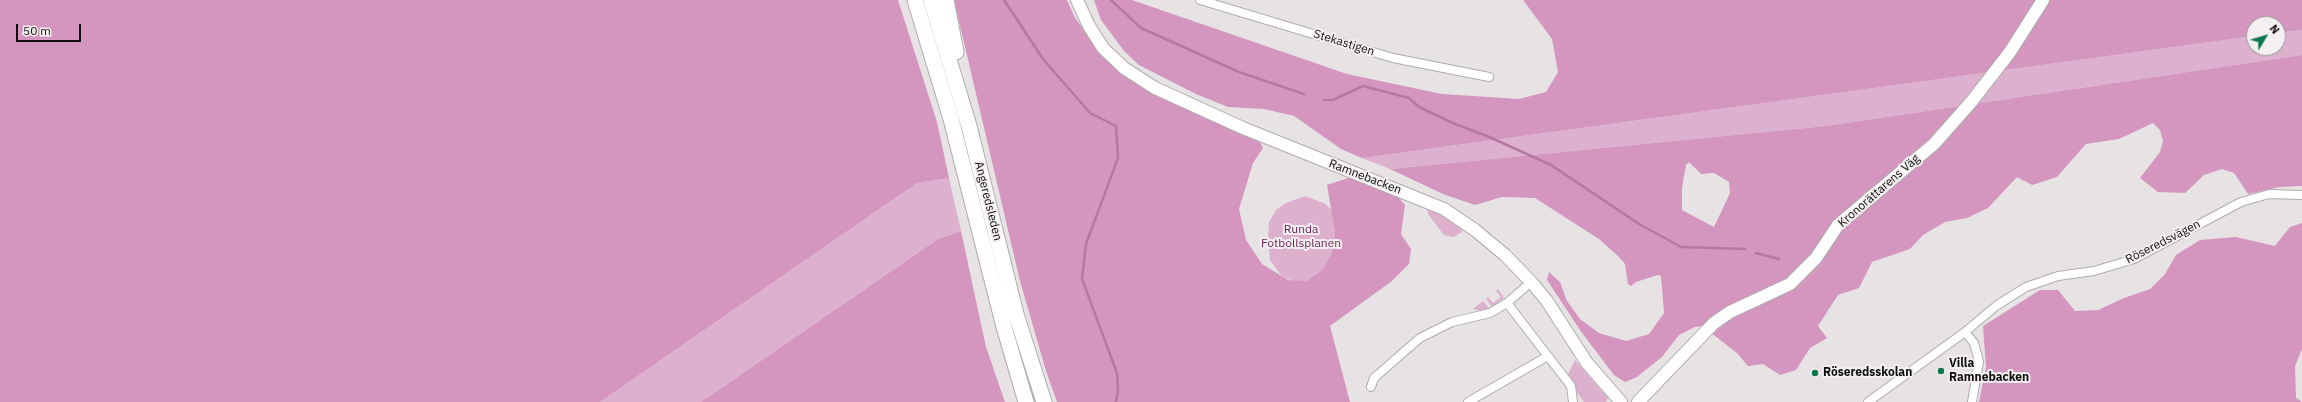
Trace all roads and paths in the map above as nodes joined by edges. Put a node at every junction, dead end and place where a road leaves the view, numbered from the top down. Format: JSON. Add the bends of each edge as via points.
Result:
{"nodes":[{"id":1,"x":915,"y":0,"type":"edge"},
{"id":2,"x":931,"y":0,"type":"edge"},
{"id":3,"x":946,"y":0,"type":"edge"},
{"id":4,"x":1077,"y":0,"type":"edge"},
{"id":5,"x":1200,"y":0,"type":"edge"},
{"id":6,"x":2042,"y":0,"type":"edge"},
{"id":7,"x":1489,"y":77,"type":"dead end"},
{"id":8,"x":969,"y":126,"type":"junction"},
{"id":9,"x":2302,"y":195,"type":"edge"},
{"id":10,"x":1531,"y":282,"type":"junction"},
{"id":11,"x":1507,"y":303,"type":"junction"},
{"id":12,"x":1965,"y":332,"type":"junction"},
{"id":13,"x":1548,"y":356,"type":"junction"},
{"id":14,"x":1371,"y":387,"type":"dead end"},
{"id":15,"x":1026,"y":402,"type":"edge"},
{"id":16,"x":1044,"y":402,"type":"edge"},
{"id":17,"x":1468,"y":402,"type":"edge"},
{"id":18,"x":1573,"y":402,"type":"edge"},
{"id":19,"x":1621,"y":402,"type":"edge"},
{"id":20,"x":1638,"y":402,"type":"edge"},
{"id":21,"x":1868,"y":402,"type":"edge"},
{"id":22,"x":1972,"y":402,"type":"edge"}],
"edges":[{"from":1,"to":15,"type":"highway","name":"Angeredsleden","via":[[951,119],[1004,327]]},
{"from":2,"to":8,"type":"highway","name":"Angeredsleden"},
{"from":3,"to":8,"type":"highway"},
{"from":4,"to":10,"type":"street","name":"Ramnebacken","via":[[1103,48],[1124,68],[1155,88],[1250,131],[1444,209],[1505,255]]},
{"from":5,"to":7,"type":"street","name":"Stekastigen","via":[[1393,58]]},
{"from":6,"to":20,"type":"street","name":"Kronorättarens Väg","via":[[2010,52],[1934,144],[1838,225],[1816,258],[1790,284],[1730,312],[1714,323]]},
{"from":8,"to":16,"type":"highway","name":"Angeredsleden","via":[[1016,314]]},
{"from":9,"to":12,"type":"street","name":"Röseredsvägen","via":[[2269,194],[2241,202],[2134,259],[2094,271],[2058,276],[2026,287],[1996,306]]},
{"from":10,"to":11,"type":"street"},
{"from":10,"to":19,"type":"street","name":"Ramnebacken","via":[[1547,301],[1587,363]]},
{"from":11,"to":13,"type":"street"},
{"from":11,"to":14,"type":"street","via":[[1490,313],[1452,322],[1424,335],[1374,378]]},
{"from":12,"to":21,"type":"street"},
{"from":12,"to":22,"type":"street","via":[[1974,343],[1979,361]]},
{"from":13,"to":17,"type":"street"},
{"from":13,"to":18,"type":"street","via":[[1571,386]]}]}
